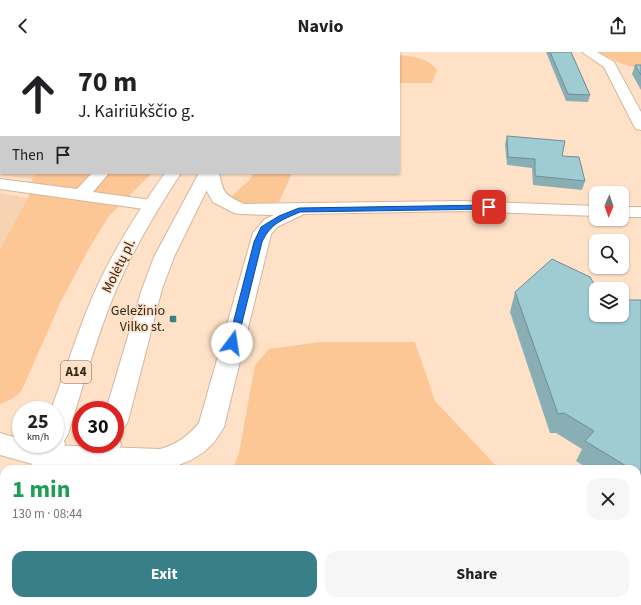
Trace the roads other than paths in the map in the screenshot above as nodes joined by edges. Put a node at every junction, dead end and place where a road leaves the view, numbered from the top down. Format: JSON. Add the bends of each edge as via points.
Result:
{"nodes":[{"id":1,"x":588,"y":52,"type":"edge"},
{"id":2,"x":641,"y":126,"type":"edge"},
{"id":3,"x":100,"y":174,"type":"edge"},
{"id":4,"x":173,"y":174,"type":"edge"},
{"id":5,"x":206,"y":174,"type":"edge"},
{"id":6,"x":212,"y":174,"type":"edge"},
{"id":7,"x":0,"y":184,"type":"edge"},
{"id":8,"x":80,"y":196,"type":"junction"},
{"id":9,"x":151,"y":205,"type":"junction"},
{"id":10,"x":299,"y":210,"type":"junction"},
{"id":11,"x":589,"y":210,"type":"edge"},
{"id":12,"x":629,"y":212,"type":"edge"},
{"id":13,"x":641,"y":212,"type":"edge"},
{"id":14,"x":121,"y":401,"type":"edge"},
{"id":15,"x":64,"y":408,"type":"edge"},
{"id":16,"x":0,"y":444,"type":"edge"},
{"id":17,"x":12,"y":446,"type":"edge"},
{"id":18,"x":64,"y":453,"type":"edge"},
{"id":19,"x":105,"y":457,"type":"edge"}],
"edges":[{"from":1,"to":2,"type":"main road","via":[[609,65]]},
{"from":3,"to":8,"type":"main road"},
{"from":4,"to":9,"type":"main road","name":"Molėtų pl.","number":"A14"},
{"from":5,"to":14,"type":"main road","via":[[164,257],[152,289]]},
{"from":6,"to":10,"type":"main road","via":[[214,188],[219,198],[240,209]]},
{"from":7,"to":8,"type":"main road"},
{"from":8,"to":9,"type":"main road"},
{"from":9,"to":15,"type":"main road","name":"Molėtų pl.","number":"A14","via":[[118,264],[98,309]]},
{"from":10,"to":11,"type":"main road","via":[[460,206]]},
{"from":10,"to":19,"type":"main road","via":[[272,223],[262,232],[211,427],[187,451],[170,458],[160,460]]},
{"from":12,"to":13,"type":"main road"},
{"from":16,"to":17,"type":"main road"},
{"from":18,"to":19,"type":"main road"}]}
